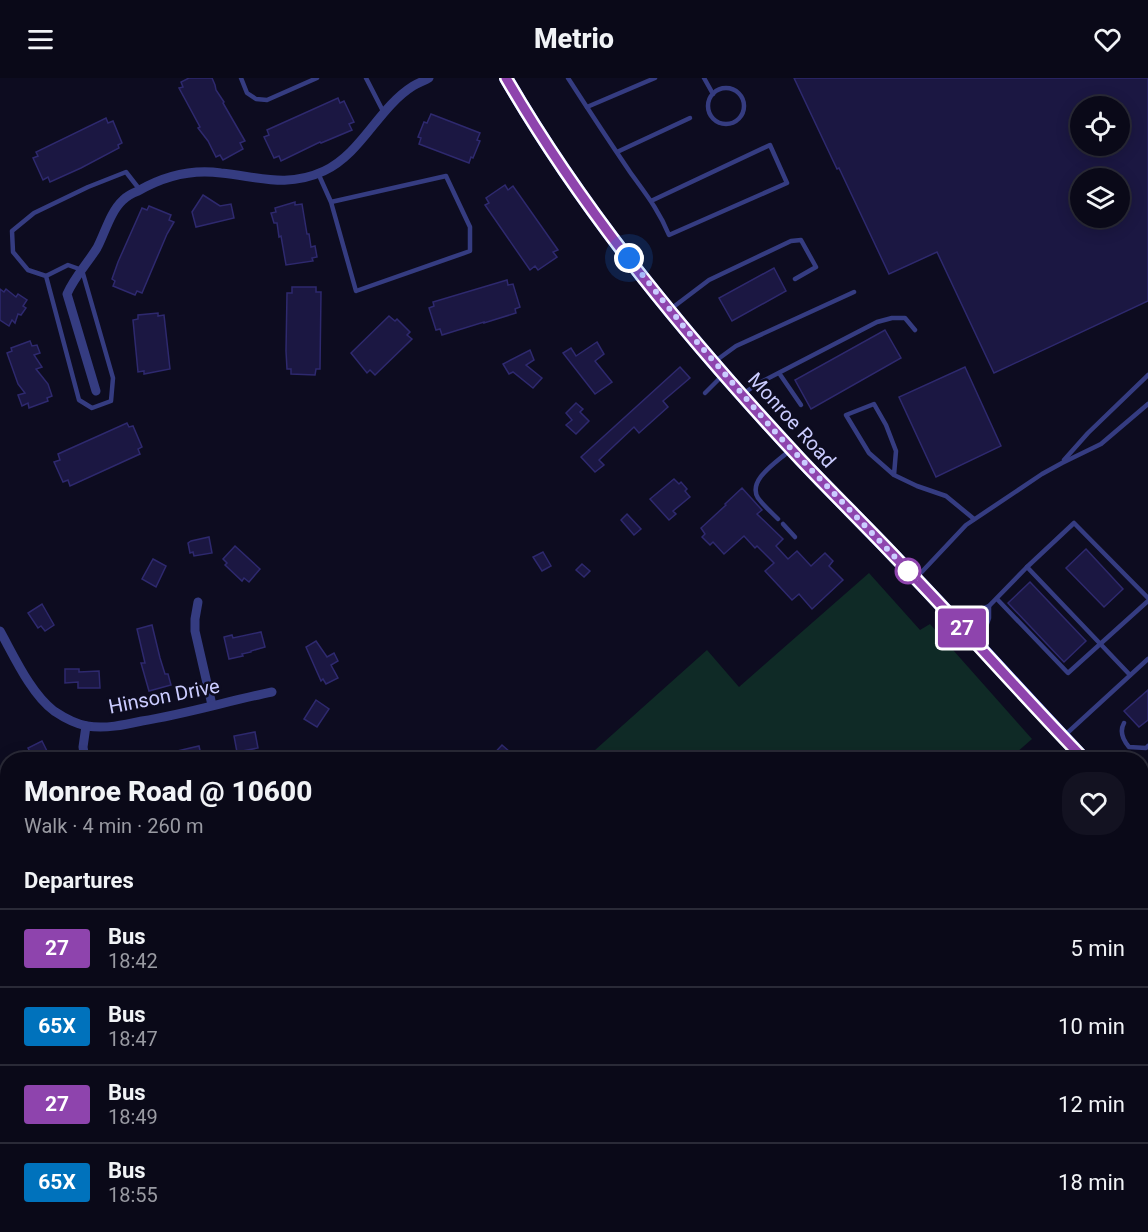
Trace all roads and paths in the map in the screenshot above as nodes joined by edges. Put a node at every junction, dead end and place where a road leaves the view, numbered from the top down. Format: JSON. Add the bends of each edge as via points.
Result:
{"nodes":[{"id":1,"x":241,"y":78,"type":"edge"},
{"id":2,"x":317,"y":78,"type":"edge"},
{"id":3,"x":366,"y":78,"type":"edge"},
{"id":4,"x":429,"y":78,"type":"edge"},
{"id":5,"x":506,"y":78,"type":"edge"},
{"id":6,"x":568,"y":78,"type":"edge"},
{"id":7,"x":655,"y":78,"type":"edge"},
{"id":8,"x":705,"y":78,"type":"edge"},
{"id":9,"x":713,"y":94,"type":"junction"},
{"id":10,"x":587,"y":107,"type":"junction"},
{"id":11,"x":384,"y":113,"type":"junction"},
{"id":12,"x":690,"y":118,"type":"dead end"},
{"id":13,"x":617,"y":152,"type":"junction"},
{"id":14,"x":318,"y":173,"type":"junction"},
{"id":15,"x":140,"y":190,"type":"junction"},
{"id":16,"x":332,"y":201,"type":"junction"},
{"id":17,"x":651,"y":201,"type":"junction"},
{"id":18,"x":82,"y":270,"type":"junction"},
{"id":19,"x":46,"y":276,"type":"junction"},
{"id":20,"x":795,"y":279,"type":"dead end"},
{"id":21,"x":854,"y":292,"type":"dead end"},
{"id":22,"x":669,"y":310,"type":"junction"},
{"id":23,"x":915,"y":330,"type":"dead end"},
{"id":24,"x":714,"y":362,"type":"junction"},
{"id":25,"x":779,"y":373,"type":"junction"},
{"id":26,"x":724,"y":374,"type":"junction"},
{"id":27,"x":1148,"y":375,"type":"edge"},
{"id":28,"x":96,"y":391,"type":"dead end"},
{"id":29,"x":705,"y":393,"type":"dead end"},
{"id":30,"x":742,"y":394,"type":"junction"},
{"id":31,"x":1148,"y":404,"type":"edge"},
{"id":32,"x":801,"y":405,"type":"dead end"},
{"id":33,"x":791,"y":449,"type":"junction"},
{"id":34,"x":1062,"y":462,"type":"junction"},
{"id":35,"x":894,"y":475,"type":"junction"},
{"id":36,"x":777,"y":519,"type":"dead end"},
{"id":37,"x":974,"y":519,"type":"junction"},
{"id":38,"x":783,"y":524,"type":"dead end"},
{"id":39,"x":795,"y":537,"type":"dead end"},
{"id":40,"x":1027,"y":567,"type":"junction"},
{"id":41,"x":916,"y":579,"type":"junction"},
{"id":42,"x":997,"y":599,"type":"junction"},
{"id":43,"x":1148,"y":600,"type":"edge"},
{"id":44,"x":198,"y":602,"type":"dead end"},
{"id":45,"x":989,"y":606,"type":"junction"},
{"id":46,"x":952,"y":619,"type":"junction"},
{"id":47,"x":0,"y":631,"type":"edge"},
{"id":48,"x":1101,"y":644,"type":"junction"},
{"id":49,"x":980,"y":647,"type":"junction"},
{"id":50,"x":1148,"y":659,"type":"edge"},
{"id":51,"x":1130,"y":675,"type":"junction"},
{"id":52,"x":272,"y":692,"type":"dead end"},
{"id":53,"x":212,"y":705,"type":"junction"},
{"id":54,"x":1124,"y":723,"type":"dead end"},
{"id":55,"x":86,"y":726,"type":"junction"},
{"id":56,"x":1063,"y":736,"type":"junction"},
{"id":57,"x":1148,"y":746,"type":"edge"},
{"id":58,"x":84,"y":752,"type":"edge"},
{"id":59,"x":1078,"y":752,"type":"edge"}],
"edges":[{"from":1,"to":2,"type":"lane","via":[[247,93],[267,100]]},
{"from":3,"to":11,"type":"lane"},
{"from":4,"to":11,"type":"street","via":[[413,86]]},
{"from":5,"to":22,"type":"main road","name":"Monroe Road","via":[[566,174]]},
{"from":6,"to":10,"type":"lane"},
{"from":7,"to":10,"type":"lane"},
{"from":8,"to":9,"type":"lane"},
{"from":9,"to":9,"type":"lane","via":[[709,111],[716,121],[728,124],[739,118],[744,108],[738,93],[728,88]]},
{"from":10,"to":13,"type":"lane"},
{"from":11,"to":14,"type":"street","via":[[349,154]]},
{"from":12,"to":13,"type":"lane"},
{"from":13,"to":17,"type":"lane"},
{"from":14,"to":15,"type":"street","via":[[281,181],[199,171],[169,177]]},
{"from":14,"to":16,"type":"lane"},
{"from":15,"to":18,"type":"street","via":[[116,209]]},
{"from":15,"to":19,"type":"lane","via":[[126,172],[34,213],[12,231],[13,252],[28,270]]},
{"from":16,"to":16,"type":"lane","via":[[356,291],[470,251],[470,227],[446,176]]},
{"from":17,"to":17,"type":"lane","via":[[669,235],[787,183],[770,145]]},
{"from":18,"to":19,"type":"lane","via":[[68,265]]},
{"from":18,"to":19,"type":"lane","via":[[113,378],[111,401],[92,408],[79,400]]},
{"from":18,"to":28,"type":"street","via":[[67,294]]},
{"from":20,"to":22,"type":"lane","via":[[816,267],[801,240],[791,241],[709,280]]},
{"from":21,"to":24,"type":"lane","via":[[736,346]]},
{"from":22,"to":24,"type":"main road","name":"Monroe Road"},
{"from":23,"to":25,"type":"lane","via":[[905,318],[877,322]]},
{"from":24,"to":26,"type":"main road","name":"Monroe Road"},
{"from":25,"to":30,"type":"lane"},
{"from":25,"to":32,"type":"lane"},
{"from":26,"to":29,"type":"lane"},
{"from":26,"to":30,"type":"main road","name":"Monroe Road"},
{"from":27,"to":34,"type":"lane"},
{"from":30,"to":33,"type":"main road","name":"Monroe Road"},
{"from":31,"to":34,"type":"lane","via":[[1101,444]]},
{"from":33,"to":36,"type":"lane","via":[[755,485],[757,496]]},
{"from":33,"to":41,"type":"main road","name":"Monroe Road"},
{"from":34,"to":37,"type":"lane"},
{"from":35,"to":35,"type":"lane","via":[[869,453],[846,415],[874,404],[896,451]]},
{"from":35,"to":37,"type":"lane","via":[[946,496]]},
{"from":37,"to":41,"type":"lane"},
{"from":38,"to":39,"type":"lane"},
{"from":40,"to":42,"type":"lane"},
{"from":40,"to":43,"type":"lane","via":[[1074,523]]},
{"from":40,"to":48,"type":"lane"},
{"from":41,"to":46,"type":"main road","name":"Monroe Road"},
{"from":42,"to":45,"type":"lane"},
{"from":42,"to":48,"type":"lane","via":[[1068,673]]},
{"from":43,"to":48,"type":"lane"},
{"from":44,"to":53,"type":"street","via":[[195,632]]},
{"from":45,"to":46,"type":"lane"},
{"from":45,"to":49,"type":"lane"},
{"from":46,"to":49,"type":"main road","name":"Monroe Road"},
{"from":47,"to":55,"type":"street","name":"Hinson Drive","via":[[38,695],[53,711]]},
{"from":48,"to":51,"type":"lane"},
{"from":49,"to":56,"type":"main road","name":"Monroe Road"},
{"from":50,"to":51,"type":"lane"},
{"from":51,"to":56,"type":"lane"},
{"from":52,"to":53,"type":"street","name":"Hinson Drive"},
{"from":53,"to":55,"type":"street","name":"Hinson Drive","via":[[125,724]]},
{"from":54,"to":57,"type":"lane","via":[[1123,741],[1129,747]]},
{"from":55,"to":58,"type":"street"},
{"from":56,"to":59,"type":"main road","name":"Monroe Road"}]}
